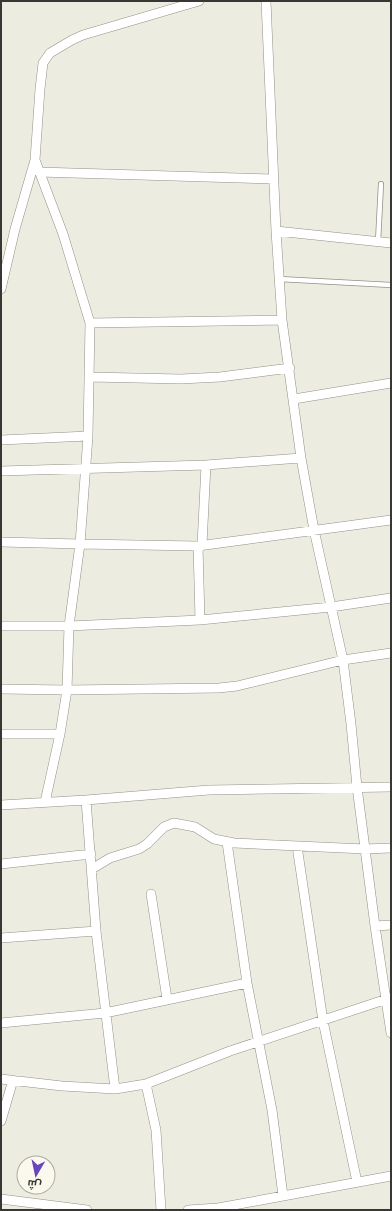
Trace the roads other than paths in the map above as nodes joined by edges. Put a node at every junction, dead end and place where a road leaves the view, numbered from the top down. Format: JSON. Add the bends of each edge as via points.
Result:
{"nodes":[{"id":1,"x":199,"y":1,"type":"edge"},
{"id":2,"x":266,"y":1,"type":"edge"},
{"id":3,"x":35,"y":160,"type":"junction"},
{"id":4,"x":39,"y":172,"type":"junction"},
{"id":5,"x":274,"y":179,"type":"junction"},
{"id":6,"x":381,"y":184,"type":"dead end"},
{"id":7,"x":276,"y":231,"type":"junction"},
{"id":8,"x":378,"y":242,"type":"junction"},
{"id":9,"x":391,"y":243,"type":"edge"},
{"id":10,"x":279,"y":279,"type":"junction"},
{"id":11,"x":391,"y":285,"type":"edge"},
{"id":12,"x":1,"y":289,"type":"edge"},
{"id":13,"x":282,"y":320,"type":"junction"},
{"id":14,"x":90,"y":323,"type":"junction"},
{"id":15,"x":290,"y":368,"type":"junction"},
{"id":16,"x":90,"y":377,"type":"junction"},
{"id":17,"x":391,"y":383,"type":"edge"},
{"id":18,"x":294,"y":399,"type":"junction"},
{"id":19,"x":88,"y":436,"type":"junction"},
{"id":20,"x":1,"y":440,"type":"edge"},
{"id":21,"x":301,"y":458,"type":"junction"},
{"id":22,"x":206,"y":465,"type":"junction"},
{"id":23,"x":85,"y":469,"type":"junction"},
{"id":24,"x":1,"y":471,"type":"edge"},
{"id":25,"x":391,"y":520,"type":"edge"},
{"id":26,"x":314,"y":530,"type":"junction"},
{"id":27,"x":1,"y":542,"type":"edge"},
{"id":28,"x":80,"y":544,"type":"junction"},
{"id":29,"x":200,"y":545,"type":"junction"},
{"id":30,"x":391,"y":598,"type":"edge"},
{"id":31,"x":331,"y":607,"type":"junction"},
{"id":32,"x":200,"y":620,"type":"junction"},
{"id":33,"x":1,"y":626,"type":"edge"},
{"id":34,"x":69,"y":626,"type":"junction"},
{"id":35,"x":391,"y":653,"type":"edge"},
{"id":36,"x":342,"y":660,"type":"junction"},
{"id":37,"x":1,"y":689,"type":"edge"},
{"id":38,"x":67,"y":690,"type":"junction"},
{"id":39,"x":1,"y":734,"type":"edge"},
{"id":40,"x":60,"y":734,"type":"junction"},
{"id":41,"x":357,"y":787,"type":"junction"},
{"id":42,"x":391,"y":787,"type":"edge"},
{"id":43,"x":86,"y":800,"type":"junction"},
{"id":44,"x":45,"y":802,"type":"junction"},
{"id":45,"x":1,"y":805,"type":"edge"},
{"id":46,"x":228,"y":842,"type":"junction"},
{"id":47,"x":297,"y":846,"type":"junction"},
{"id":48,"x":391,"y":848,"type":"edge"},
{"id":49,"x":365,"y":849,"type":"junction"},
{"id":50,"x":91,"y":854,"type":"junction"},
{"id":51,"x":1,"y":864,"type":"edge"},
{"id":52,"x":92,"y":869,"type":"junction"},
{"id":53,"x":151,"y":894,"type":"dead end"},
{"id":54,"x":391,"y":925,"type":"edge"},
{"id":55,"x":375,"y":926,"type":"junction"},
{"id":56,"x":96,"y":930,"type":"junction"},
{"id":57,"x":1,"y":938,"type":"edge"},
{"id":58,"x":247,"y":983,"type":"junction"},
{"id":59,"x":388,"y":999,"type":"edge"},
{"id":60,"x":167,"y":1000,"type":"junction"},
{"id":61,"x":105,"y":1013,"type":"junction"},
{"id":62,"x":323,"y":1021,"type":"junction"},
{"id":63,"x":1,"y":1022,"type":"edge"},
{"id":64,"x":391,"y":1033,"type":"edge"},
{"id":65,"x":258,"y":1042,"type":"junction"},
{"id":66,"x":1,"y":1079,"type":"edge"},
{"id":67,"x":13,"y":1080,"type":"junction"},
{"id":68,"x":146,"y":1084,"type":"junction"},
{"id":69,"x":115,"y":1089,"type":"junction"},
{"id":70,"x":1,"y":1121,"type":"edge"},
{"id":71,"x":391,"y":1176,"type":"edge"},
{"id":72,"x":357,"y":1182,"type":"junction"},
{"id":73,"x":283,"y":1196,"type":"junction"},
{"id":74,"x":1,"y":1199,"type":"edge"},
{"id":75,"x":218,"y":1209,"type":"edge"},
{"id":76,"x":87,"y":1210,"type":"edge"},
{"id":77,"x":161,"y":1210,"type":"edge"},
{"id":78,"x":188,"y":1210,"type":"edge"}],
"edges":[{"from":1,"to":3,"type":"street","via":[[83,35],[50,53],[43,64]]},
{"from":2,"to":5,"type":"street"},
{"from":3,"to":4,"type":"street"},
{"from":3,"to":12,"type":"street","via":[[14,229]]},
{"from":4,"to":5,"type":"street"},
{"from":4,"to":14,"type":"street","via":[[63,234]]},
{"from":5,"to":7,"type":"street"},
{"from":6,"to":8,"type":"lane"},
{"from":7,"to":8,"type":"street"},
{"from":7,"to":10,"type":"street"},
{"from":8,"to":9,"type":"street"},
{"from":10,"to":11,"type":"lane"},
{"from":10,"to":13,"type":"street"},
{"from":13,"to":14,"type":"street"},
{"from":13,"to":15,"type":"street"},
{"from":14,"to":16,"type":"street"},
{"from":15,"to":16,"type":"street","via":[[181,379]]},
{"from":15,"to":18,"type":"street"},
{"from":16,"to":19,"type":"street"},
{"from":17,"to":18,"type":"street"},
{"from":18,"to":21,"type":"street"},
{"from":19,"to":20,"type":"street"},
{"from":19,"to":23,"type":"street"},
{"from":21,"to":22,"type":"street"},
{"from":21,"to":26,"type":"street"},
{"from":22,"to":23,"type":"street"},
{"from":22,"to":29,"type":"street"},
{"from":23,"to":24,"type":"street"},
{"from":23,"to":28,"type":"street"},
{"from":25,"to":26,"type":"street"},
{"from":26,"to":29,"type":"street"},
{"from":26,"to":31,"type":"street"},
{"from":27,"to":28,"type":"street"},
{"from":28,"to":29,"type":"street"},
{"from":28,"to":34,"type":"street"},
{"from":29,"to":32,"type":"street"},
{"from":30,"to":31,"type":"street"},
{"from":31,"to":32,"type":"street"},
{"from":31,"to":36,"type":"street"},
{"from":32,"to":34,"type":"street"},
{"from":33,"to":34,"type":"street"},
{"from":34,"to":38,"type":"street"},
{"from":35,"to":36,"type":"street"},
{"from":36,"to":38,"type":"street","via":[[237,686],[219,688]]},
{"from":36,"to":41,"type":"street"},
{"from":37,"to":38,"type":"street"},
{"from":38,"to":40,"type":"street"},
{"from":39,"to":40,"type":"street"},
{"from":40,"to":44,"type":"street"},
{"from":41,"to":42,"type":"street"},
{"from":41,"to":43,"type":"street","via":[[209,790]]},
{"from":41,"to":49,"type":"street"},
{"from":43,"to":44,"type":"street"},
{"from":43,"to":50,"type":"street"},
{"from":44,"to":45,"type":"street"},
{"from":46,"to":47,"type":"street"},
{"from":46,"to":52,"type":"street","via":[[214,839],[196,827],[174,823],[164,827],[139,849],[110,858]]},
{"from":46,"to":58,"type":"street"},
{"from":47,"to":49,"type":"street"},
{"from":47,"to":62,"type":"street"},
{"from":48,"to":49,"type":"street"},
{"from":49,"to":55,"type":"street"},
{"from":50,"to":51,"type":"street"},
{"from":50,"to":52,"type":"street"},
{"from":52,"to":56,"type":"street"},
{"from":53,"to":60,"type":"street"},
{"from":54,"to":55,"type":"street"},
{"from":55,"to":59,"type":"street"},
{"from":56,"to":57,"type":"street"},
{"from":56,"to":61,"type":"street"},
{"from":58,"to":60,"type":"street"},
{"from":58,"to":65,"type":"street"},
{"from":59,"to":62,"type":"street"},
{"from":59,"to":64,"type":"street"},
{"from":60,"to":61,"type":"street"},
{"from":61,"to":63,"type":"street"},
{"from":61,"to":69,"type":"street"},
{"from":62,"to":65,"type":"street"},
{"from":62,"to":72,"type":"street"},
{"from":65,"to":68,"type":"street","via":[[230,1050]]},
{"from":65,"to":73,"type":"street","via":[[272,1110]]},
{"from":66,"to":67,"type":"street"},
{"from":67,"to":69,"type":"street"},
{"from":67,"to":70,"type":"street"},
{"from":68,"to":69,"type":"street"},
{"from":68,"to":77,"type":"street","via":[[156,1130]]},
{"from":71,"to":72,"type":"street"},
{"from":72,"to":73,"type":"street"},
{"from":73,"to":75,"type":"street"},
{"from":74,"to":76,"type":"street"},
{"from":75,"to":78,"type":"street"}]}
